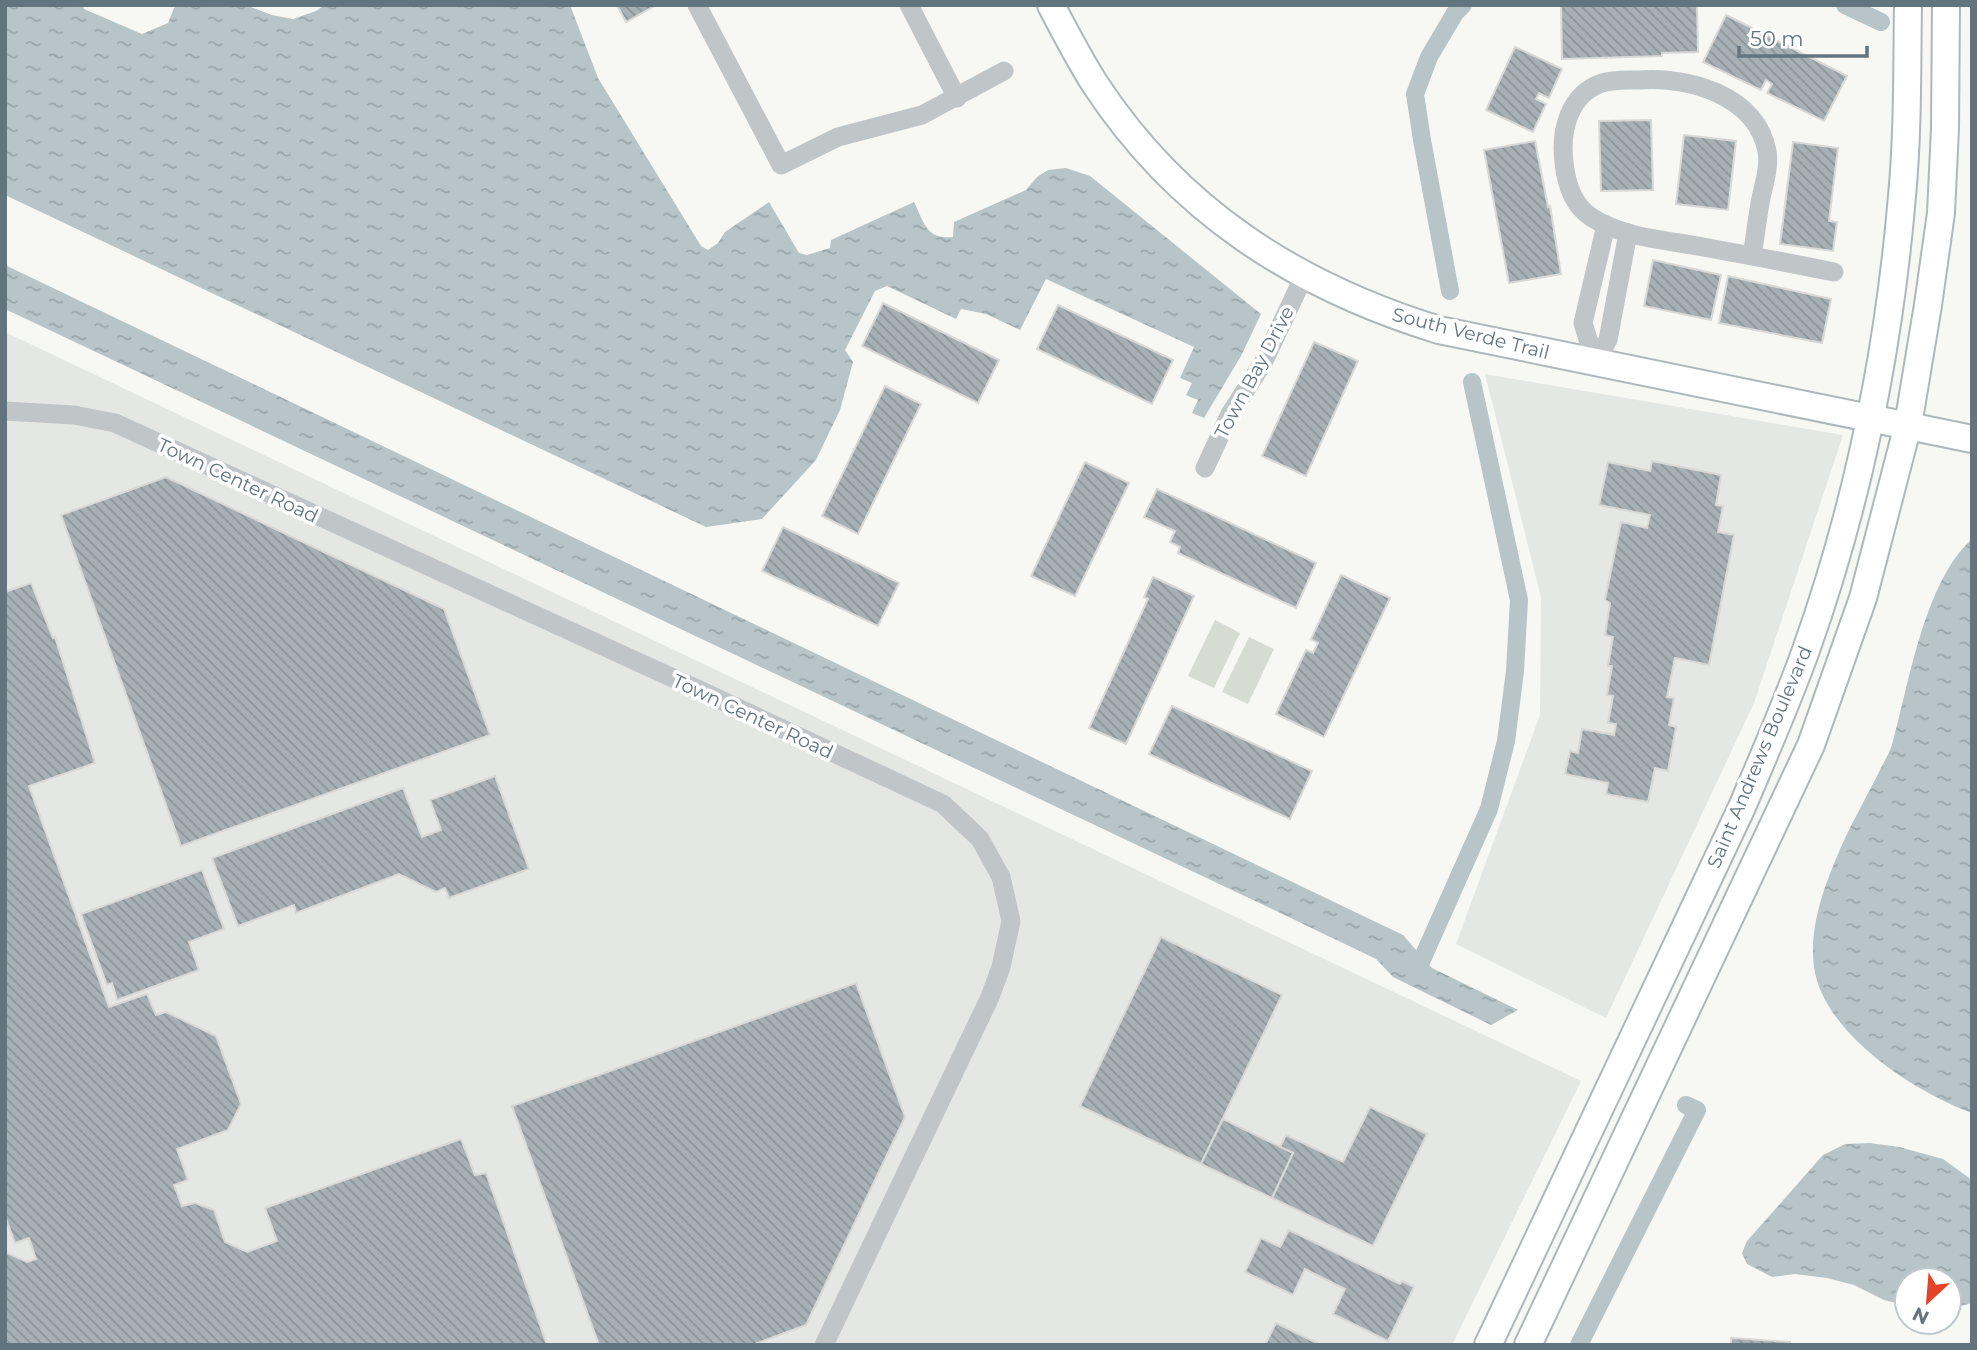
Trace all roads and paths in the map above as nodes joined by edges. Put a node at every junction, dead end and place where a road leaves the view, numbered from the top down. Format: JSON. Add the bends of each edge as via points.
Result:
{"nodes":[{"id":1,"x":909,"y":5,"type":"edge"},
{"id":2,"x":1051,"y":5,"type":"edge"},
{"id":3,"x":1908,"y":5,"type":"edge"},
{"id":4,"x":1946,"y":5,"type":"edge"},
{"id":5,"x":700,"y":6,"type":"edge"},
{"id":6,"x":1004,"y":71,"type":"dead end"},
{"id":7,"x":957,"y":98,"type":"junction"},
{"id":8,"x":1606,"y":225,"type":"junction"},
{"id":9,"x":1628,"y":233,"type":"junction"},
{"id":10,"x":1752,"y":256,"type":"junction"},
{"id":11,"x":1834,"y":272,"type":"dead end"},
{"id":12,"x":1304,"y":276,"type":"junction"},
{"id":13,"x":1595,"y":362,"type":"junction"},
{"id":14,"x":5,"y":411,"type":"edge"},
{"id":15,"x":1871,"y":417,"type":"junction"},
{"id":16,"x":1908,"y":425,"type":"junction"},
{"id":17,"x":1972,"y":439,"type":"edge"},
{"id":18,"x":1205,"y":468,"type":"dead end"},
{"id":19,"x":1753,"y":782,"type":"junction"},
{"id":20,"x":1788,"y":796,"type":"junction"},
{"id":21,"x":1594,"y":1120,"type":"junction"},
{"id":22,"x":1627,"y":1137,"type":"junction"},
{"id":23,"x":824,"y":1345,"type":"edge"},
{"id":24,"x":1488,"y":1345,"type":"edge"},
{"id":25,"x":1528,"y":1345,"type":"edge"}],
"edges":[{"from":1,"to":7,"type":"street"},
{"from":2,"to":12,"type":"street","name":"South Verde Trail","via":[[1096,85],[1156,161],[1218,219]]},
{"from":3,"to":15,"type":"street","name":"Saint Andrews Boulevard","via":[[1902,195],[1891,300]]},
{"from":4,"to":16,"type":"street","name":"Saint Andrews Boulevard","via":[[1941,212]]},
{"from":5,"to":7,"type":"street","via":[[781,165],[838,137],[922,116]]},
{"from":6,"to":7,"type":"street"},
{"from":8,"to":9,"type":"street"},
{"from":8,"to":10,"type":"street","via":[[1581,207],[1568,186],[1563,145],[1572,107],[1603,83],[1656,78],[1680,81],[1703,87],[1738,106],[1752,118],[1764,140],[1768,165]]},
{"from":8,"to":13,"type":"street","via":[[1583,323]]},
{"from":9,"to":10,"type":"street"},
{"from":9,"to":13,"type":"street","via":[[1608,340]]},
{"from":10,"to":11,"type":"street"},
{"from":12,"to":13,"type":"street","name":"South Verde Trail","via":[[1347,298],[1438,330]]},
{"from":12,"to":18,"type":"street","name":"Town Bay Drive"},
{"from":13,"to":15,"type":"street","name":"South Verde Trail"},
{"from":14,"to":23,"type":"street","name":"Town Center Road","via":[[74,415],[115,423],[943,804],[981,839],[1001,877],[1011,921],[1001,967]]},
{"from":15,"to":16,"type":"street","name":"South Verde Trail"},
{"from":15,"to":19,"type":"street","name":"Saint Andrews Boulevard","via":[[1806,650]]},
{"from":16,"to":17,"type":"street","name":"South Verde Trail"},
{"from":16,"to":20,"type":"street","name":"Saint Andrews Boulevard","via":[[1863,598]]},
{"from":19,"to":20,"type":"street"},
{"from":19,"to":21,"type":"street","name":"Saint Andrews Boulevard"},
{"from":20,"to":22,"type":"street","name":"Saint Andrews Boulevard"},
{"from":21,"to":22,"type":"street"},
{"from":21,"to":24,"type":"street","name":"Saint Andrews Boulevard"},
{"from":22,"to":25,"type":"street","name":"Saint Andrews Boulevard"}]}
